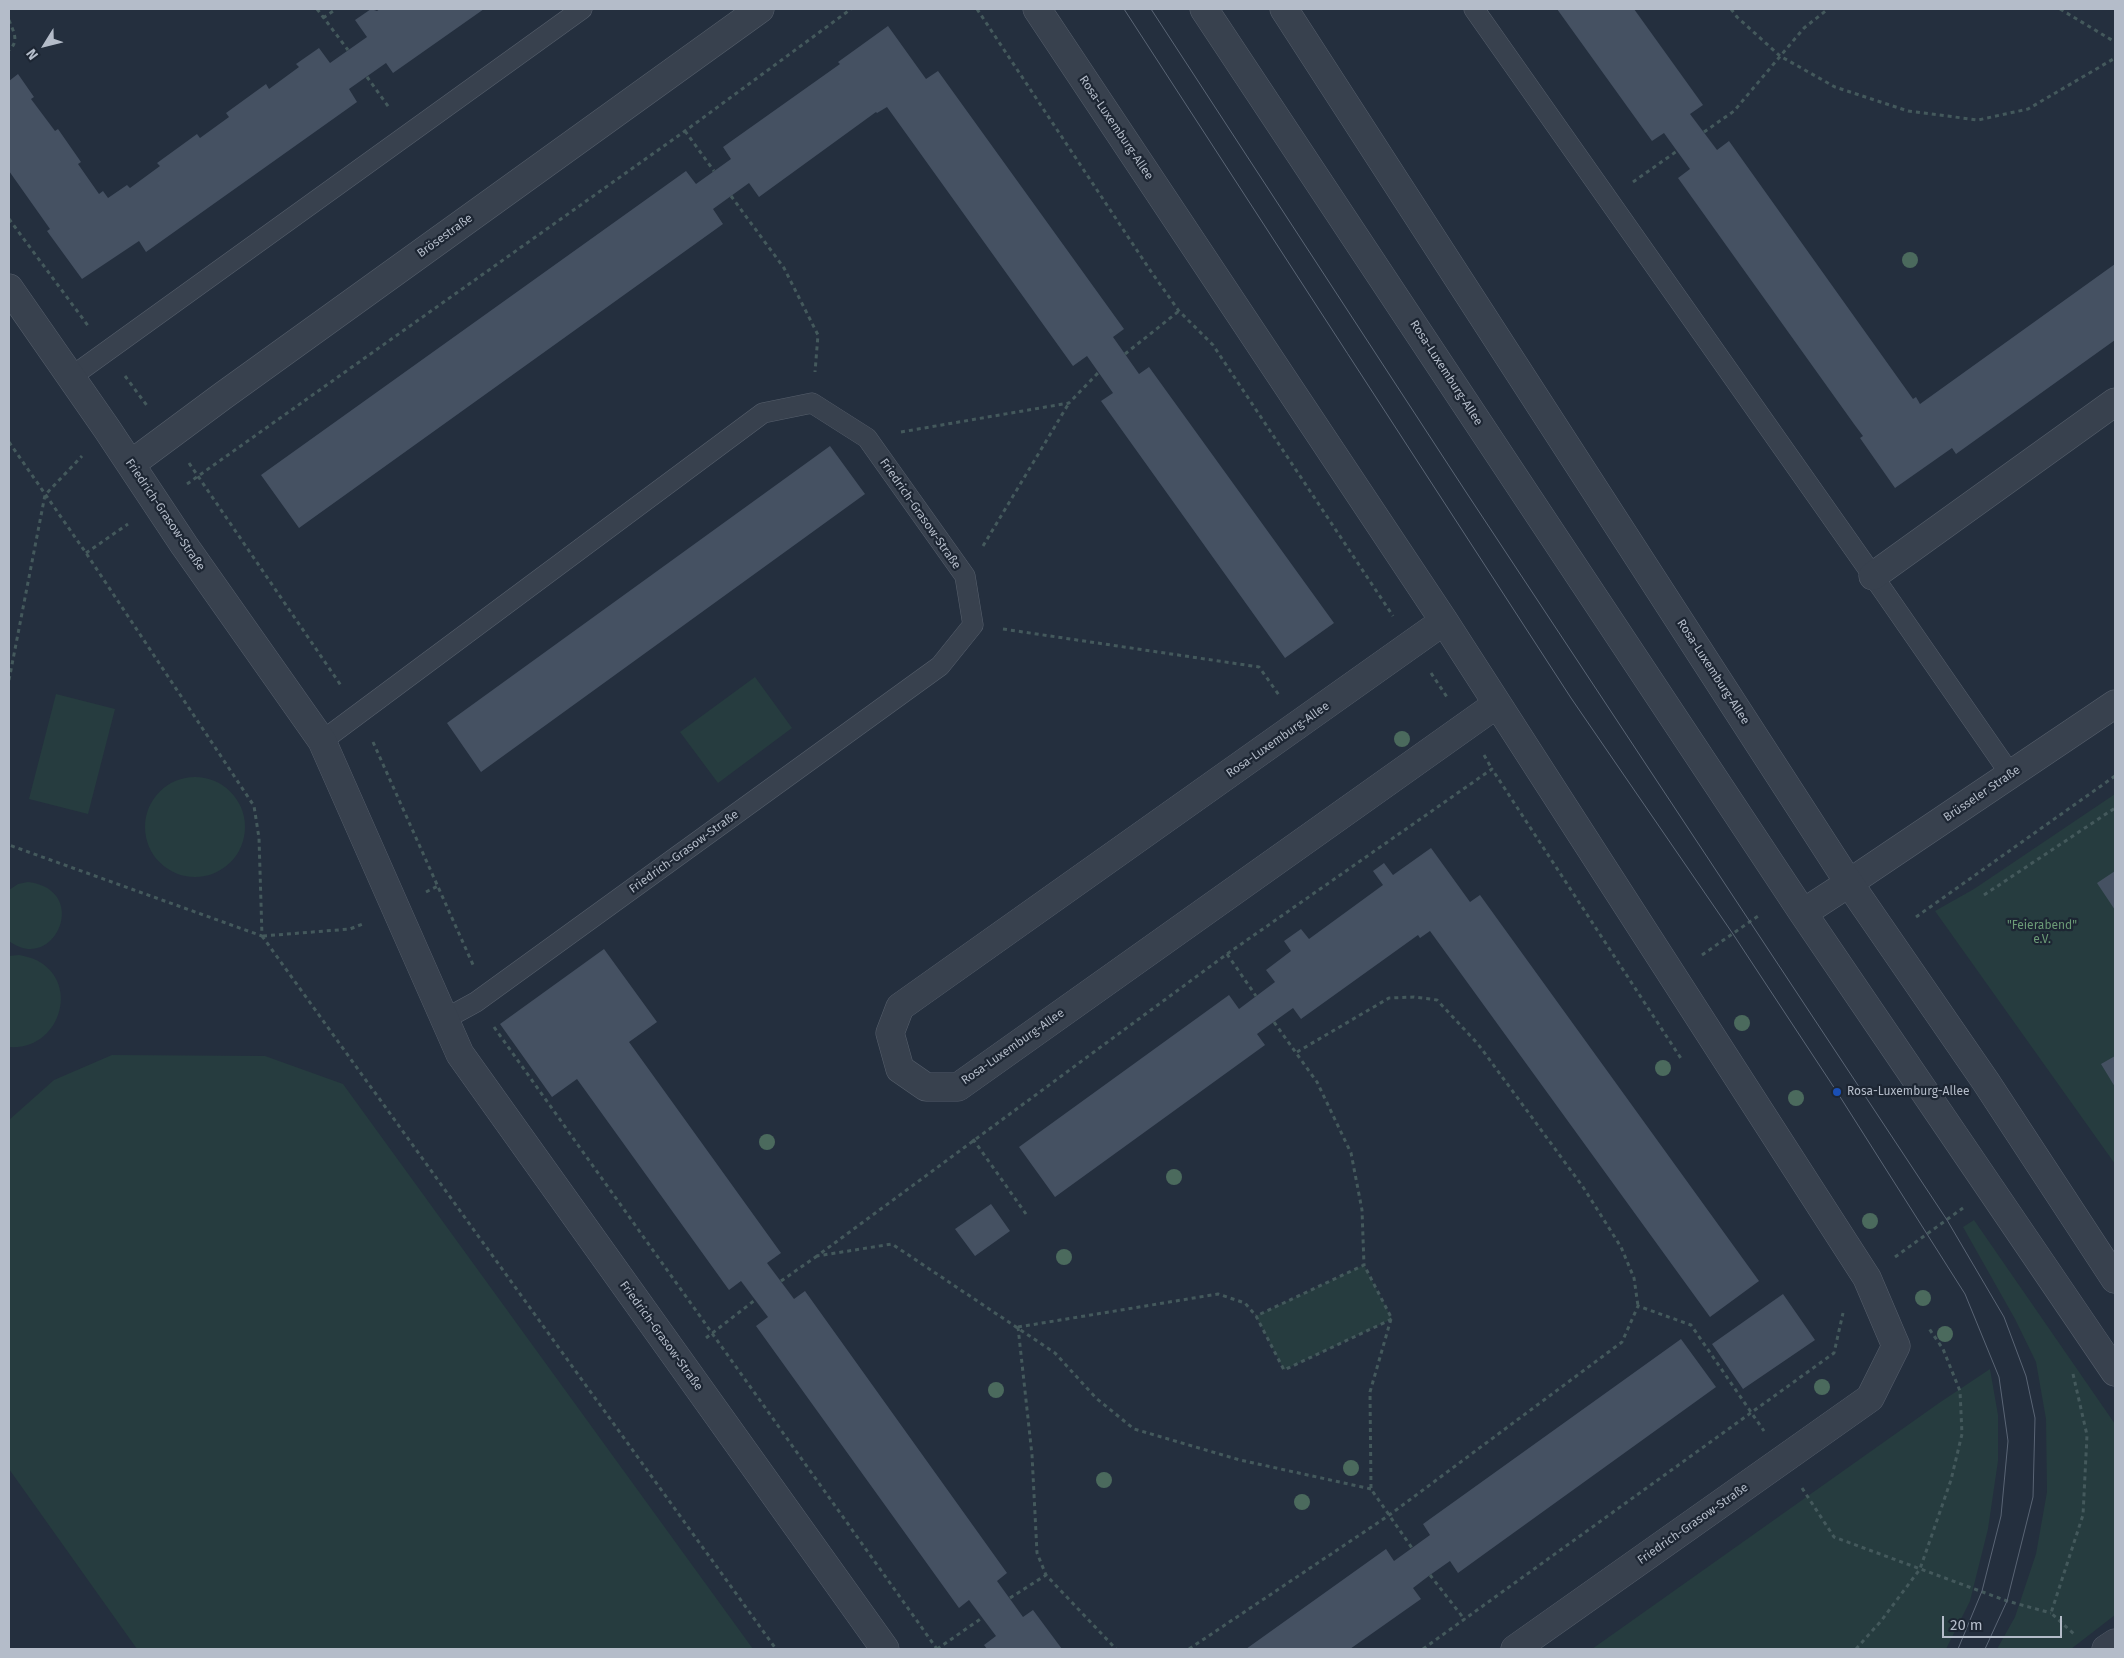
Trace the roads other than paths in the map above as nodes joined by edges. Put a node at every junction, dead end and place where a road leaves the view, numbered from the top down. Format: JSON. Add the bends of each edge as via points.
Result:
{"nodes":[{"id":1,"x":582,"y":9,"type":"edge"},
{"id":2,"x":760,"y":9,"type":"edge"},
{"id":3,"x":1037,"y":9,"type":"edge"},
{"id":4,"x":1204,"y":9,"type":"edge"},
{"id":5,"x":1284,"y":9,"type":"edge"},
{"id":6,"x":1474,"y":9,"type":"edge"},
{"id":7,"x":9,"y":288,"type":"edge"},
{"id":8,"x":71,"y":377,"type":"junction"},
{"id":9,"x":2115,"y":402,"type":"edge"},
{"id":10,"x":132,"y":464,"type":"junction"},
{"id":11,"x":1873,"y":576,"type":"junction"},
{"id":12,"x":1444,"y":621,"type":"junction"},
{"id":13,"x":1497,"y":704,"type":"junction"},
{"id":14,"x":2115,"y":704,"type":"edge"},
{"id":15,"x":322,"y":741,"type":"junction"},
{"id":16,"x":2011,"y":775,"type":"junction"},
{"id":17,"x":1849,"y":882,"type":"junction"},
{"id":18,"x":1803,"y":913,"type":"junction"},
{"id":19,"x":444,"y":1019,"type":"junction"},
{"id":20,"x":2115,"y":1279,"type":"edge"},
{"id":21,"x":2115,"y":1372,"type":"edge"},
{"id":22,"x":1870,"y":1398,"type":"joint"},
{"id":23,"x":2115,"y":1642,"type":"edge"},
{"id":24,"x":885,"y":1649,"type":"edge"},
{"id":25,"x":1516,"y":1649,"type":"edge"},
{"id":26,"x":2106,"y":1649,"type":"edge"}],
"edges":[{"from":1,"to":8,"type":"lane"},
{"from":2,"to":10,"type":"street","name":"Brösestraße"},
{"from":3,"to":12,"type":"street","name":"Rosa-Luxemburg-Allee"},
{"from":4,"to":18,"type":"street","name":"Rosa-Luxemburg-Allee"},
{"from":5,"to":17,"type":"street","name":"Rosa-Luxemburg-Allee"},
{"from":6,"to":11,"type":"lane"},
{"from":7,"to":8,"type":"street","name":"Friedrich-Grasow-Straße"},
{"from":8,"to":10,"type":"street","name":"Friedrich-Grasow-Straße"},
{"from":9,"to":11,"type":"street"},
{"from":10,"to":15,"type":"street","name":"Friedrich-Grasow-Straße","via":[[156,504]]},
{"from":11,"to":16,"type":"lane"},
{"from":12,"to":13,"type":"street","name":"Rosa-Luxemburg-Allee"},
{"from":12,"to":13,"type":"street","name":"Rosa-Luxemburg-Allee","via":[[900,1007],[890,1033],[900,1069],[926,1087],[958,1086]]},
{"from":13,"to":22,"type":"street","name":"Rosa-Luxemburg-Allee","via":[[1867,1278],[1896,1346]]},
{"from":14,"to":16,"type":"street","name":"Brüsseler Straße"},
{"from":15,"to":19,"type":"street","name":"Friedrich-Grasow-Straße"},
{"from":15,"to":19,"type":"lane","name":"Friedrich-Grasow-Straße","via":[[763,413],[812,404],[866,438],[964,576],[973,625],[940,666],[476,1002]]},
{"from":16,"to":17,"type":"street","name":"Brüsseler Straße"},
{"from":17,"to":18,"type":"street"},
{"from":17,"to":20,"type":"street","name":"Rosa-Luxemburg-Allee"},
{"from":18,"to":21,"type":"street","name":"Rosa-Luxemburg-Allee"},
{"from":19,"to":24,"type":"street","name":"Friedrich-Grasow-Straße","via":[[460,1054]]},
{"from":22,"to":25,"type":"street","name":"Friedrich-Grasow-Straße"},
{"from":23,"to":26,"type":"street"}]}
